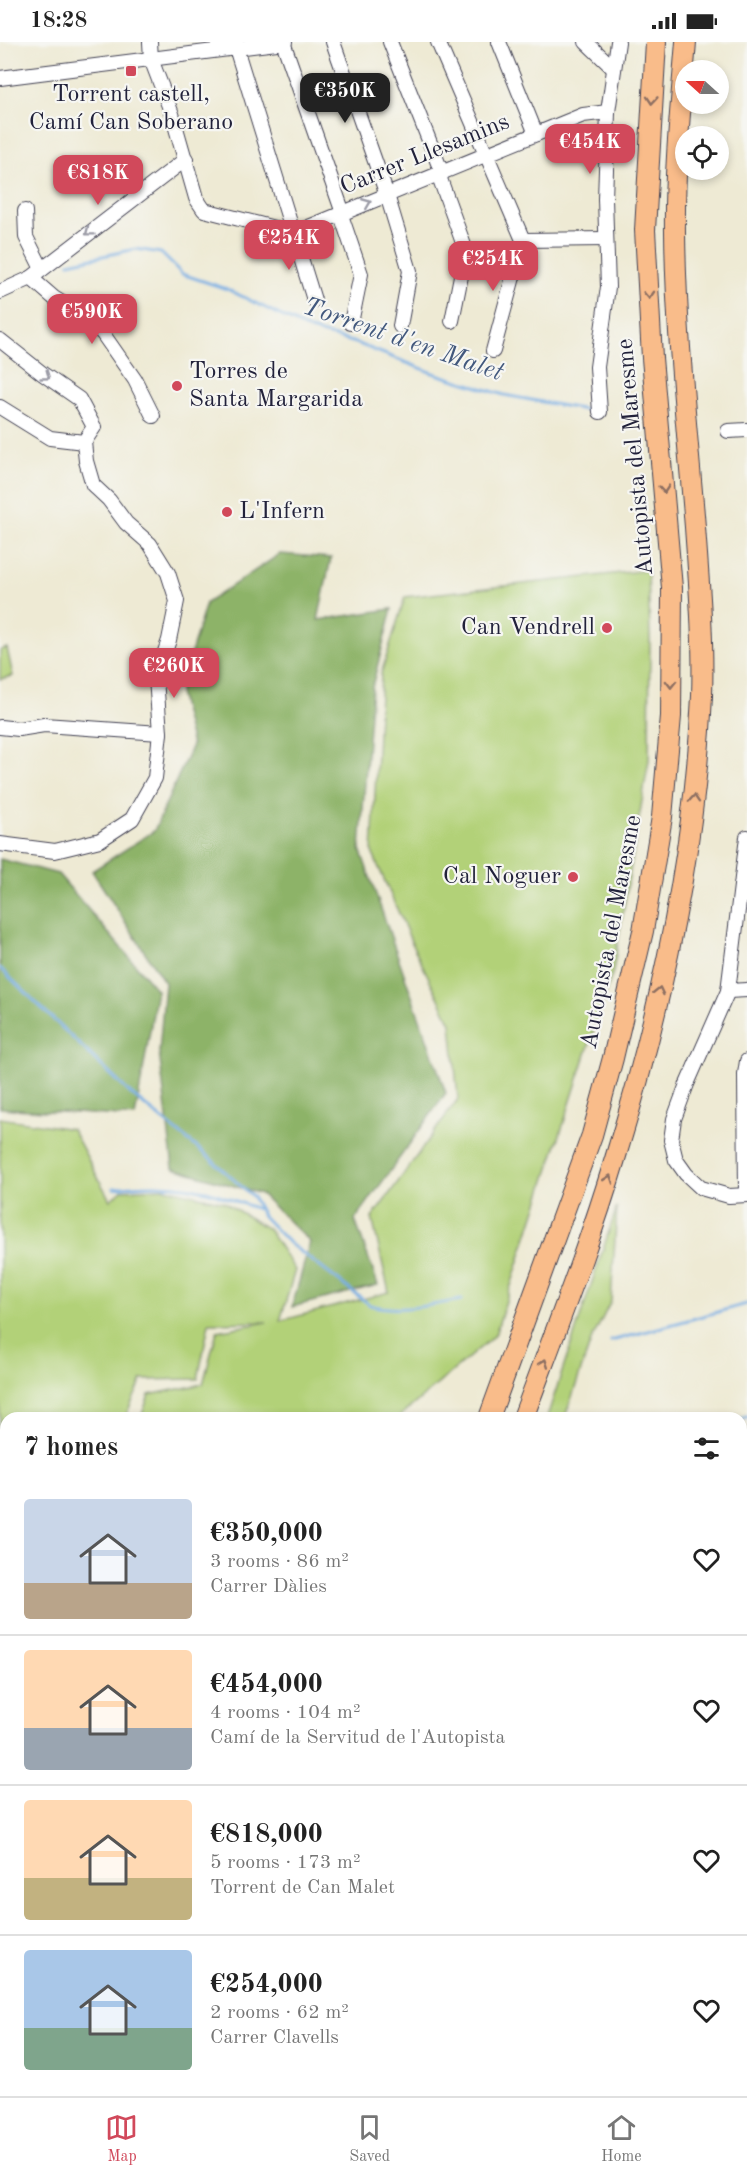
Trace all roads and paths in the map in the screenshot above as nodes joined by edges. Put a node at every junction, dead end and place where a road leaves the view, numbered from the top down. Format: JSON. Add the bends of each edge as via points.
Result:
{"nodes":[{"id":1,"x":150,"y":42,"type":"edge"},
{"id":2,"x":284,"y":42,"type":"edge"},
{"id":3,"x":333,"y":42,"type":"edge"},
{"id":4,"x":390,"y":42,"type":"edge"},
{"id":5,"x":438,"y":42,"type":"edge"},
{"id":6,"x":499,"y":42,"type":"edge"},
{"id":7,"x":586,"y":42,"type":"edge"},
{"id":8,"x":618,"y":42,"type":"edge"},
{"id":9,"x":656,"y":42,"type":"edge"},
{"id":10,"x":686,"y":42,"type":"edge"},
{"id":11,"x":236,"y":48,"type":"junction"},
{"id":12,"x":151,"y":59,"type":"junction"},
{"id":13,"x":615,"y":69,"type":"junction"},
{"id":14,"x":0,"y":78,"type":"edge"},
{"id":15,"x":608,"y":112,"type":"junction"},
{"id":16,"x":536,"y":134,"type":"junction"},
{"id":17,"x":485,"y":155,"type":"junction"},
{"id":18,"x":186,"y":159,"type":"junction"},
{"id":19,"x":442,"y":172,"type":"junction"},
{"id":20,"x":387,"y":195,"type":"junction"},
{"id":21,"x":25,"y":211,"type":"dead end"},
{"id":22,"x":343,"y":213,"type":"junction"},
{"id":23,"x":294,"y":233,"type":"junction"},
{"id":24,"x":606,"y":239,"type":"junction"},
{"id":25,"x":523,"y":240,"type":"junction"},
{"id":26,"x":37,"y":273,"type":"junction"},
{"id":27,"x":0,"y":292,"type":"edge"},
{"id":28,"x":314,"y":300,"type":"dead end"},
{"id":29,"x":452,"y":321,"type":"dead end"},
{"id":30,"x":351,"y":323,"type":"dead end"},
{"id":31,"x":400,"y":326,"type":"dead end"},
{"id":32,"x":0,"y":340,"type":"edge"},
{"id":33,"x":493,"y":351,"type":"dead end"},
{"id":34,"x":0,"y":407,"type":"edge"},
{"id":35,"x":600,"y":412,"type":"dead end"},
{"id":36,"x":153,"y":416,"type":"dead end"},
{"id":37,"x":747,"y":430,"type":"edge"},
{"id":38,"x":728,"y":431,"type":"dead end"},
{"id":39,"x":84,"y":442,"type":"junction"},
{"id":40,"x":0,"y":727,"type":"edge"},
{"id":41,"x":160,"y":732,"type":"junction"},
{"id":42,"x":747,"y":837,"type":"edge"},
{"id":43,"x":0,"y":844,"type":"edge"},
{"id":44,"x":747,"y":990,"type":"edge"},
{"id":45,"x":728,"y":991,"type":"junction"},
{"id":46,"x":747,"y":1061,"type":"edge"},
{"id":47,"x":747,"y":1195,"type":"edge"},
{"id":48,"x":491,"y":1412,"type":"edge"},
{"id":49,"x":525,"y":1412,"type":"edge"}],
"edges":[{"from":1,"to":12,"type":"street"},
{"from":2,"to":11,"type":"street"},
{"from":2,"to":22,"type":"street"},
{"from":3,"to":20,"type":"street"},
{"from":4,"to":19,"type":"street"},
{"from":5,"to":17,"type":"street"},
{"from":6,"to":16,"type":"street"},
{"from":7,"to":13,"type":"street"},
{"from":8,"to":13,"type":"street"},
{"from":9,"to":48,"type":"highway","name":"Autopista del Maresme","one_way":true,"via":[[645,230],[672,588],[671,716],[662,817],[643,931],[592,1135]]},
{"from":49,"to":10,"type":"highway","one_way":true,"via":[[615,1161],[672,934],[693,815],[702,694],[700,590],[675,231]]},
{"from":11,"to":12,"type":"street"},
{"from":11,"to":23,"type":"street"},
{"from":12,"to":14,"type":"street"},
{"from":12,"to":18,"type":"street"},
{"from":13,"to":15,"type":"street"},
{"from":15,"to":16,"type":"street","name":"Carrer Llesamins","via":[[583,115]]},
{"from":15,"to":24,"type":"street"},
{"from":16,"to":17,"type":"street","name":"Carrer Llesamins"},
{"from":17,"to":19,"type":"street","name":"Carrer Llesamins"},
{"from":17,"to":25,"type":"street"},
{"from":18,"to":23,"type":"street","via":[[196,198],[204,210]]},
{"from":18,"to":26,"type":"street","one_way":true},
{"from":19,"to":20,"type":"street","name":"Carrer Llesamins"},
{"from":19,"to":29,"type":"street","via":[[440,179],[466,251]]},
{"from":22,"to":20,"type":"street","name":"Carrer Llesamins","one_way":true},
{"from":20,"to":31,"type":"street","via":[[411,271]]},
{"from":21,"to":26,"type":"street","via":[[26,237]]},
{"from":22,"to":23,"type":"street","name":"Carrer Llesamins"},
{"from":22,"to":30,"type":"street","via":[[361,274]]},
{"from":23,"to":28,"type":"street"},
{"from":24,"to":25,"type":"street"},
{"from":24,"to":35,"type":"street","via":[[608,287],[597,367]]},
{"from":25,"to":33,"type":"street"},
{"from":26,"to":27,"type":"street"},
{"from":26,"to":36,"type":"street","via":[[54,298],[85,317],[103,334],[135,380]]},
{"from":32,"to":39,"type":"street","one_way":true,"via":[[79,399],[94,428]]},
{"from":34,"to":39,"type":"street","via":[[50,438]]},
{"from":37,"to":38,"type":"street"},
{"from":39,"to":41,"type":"street","via":[[93,485],[150,544],[168,573],[177,601],[170,640],[156,678]]},
{"from":40,"to":41,"type":"street","via":[[44,725]]},
{"from":41,"to":43,"type":"street","via":[[154,778],[132,819],[100,840],[55,851]]},
{"from":42,"to":45,"type":"street"},
{"from":44,"to":45,"type":"street"},
{"from":45,"to":47,"type":"street","via":[[687,1084],[671,1140],[676,1160],[701,1188],[729,1196]]},
{"from":46,"to":47,"type":"street"}]}
